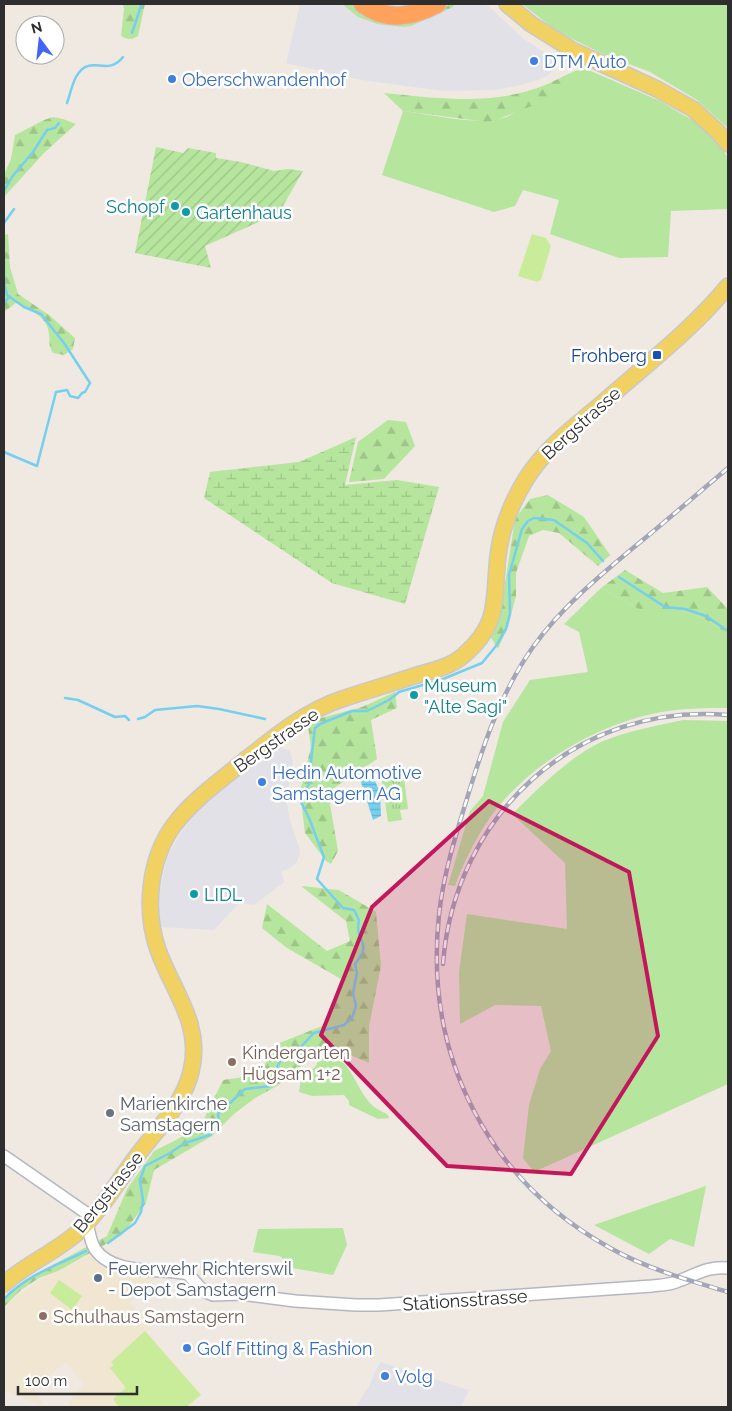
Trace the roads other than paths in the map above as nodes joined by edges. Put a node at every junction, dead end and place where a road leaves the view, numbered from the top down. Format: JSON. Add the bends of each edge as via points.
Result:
{"nodes":[{"id":1,"x":363,"y":4,"type":"edge"},
{"id":2,"x":437,"y":4,"type":"edge"},
{"id":3,"x":497,"y":4,"type":"edge"},
{"id":4,"x":507,"y":4,"type":"edge"},
{"id":5,"x":574,"y":51,"type":"junction"},
{"id":6,"x":728,"y":144,"type":"edge"},
{"id":7,"x":728,"y":286,"type":"edge"},
{"id":8,"x":4,"y":1156,"type":"edge"},
{"id":9,"x":90,"y":1220,"type":"junction"},
{"id":10,"x":728,"y":1268,"type":"edge"},
{"id":11,"x":4,"y":1284,"type":"edge"}],
"edges":[{"from":1,"to":2,"type":"highway","via":[[378,12],[397,16],[415,14]]},
{"from":3,"to":5,"type":"main road","via":[[540,39]]},
{"from":4,"to":5,"type":"main road","via":[[531,24]]},
{"from":5,"to":6,"type":"main road","via":[[679,101],[702,116]]},
{"from":7,"to":9,"type":"main road","name":"Bergstrasse","via":[[670,343],[541,458],[517,496],[503,531],[493,614],[472,649],[460,660],[338,700],[308,716],[274,738],[199,797],[173,826],[154,872],[152,919],[158,948],[190,1022],[194,1045],[192,1069],[177,1105]]},
{"from":8,"to":9,"type":"street"},
{"from":9,"to":10,"type":"street","name":"Stationsstrasse","via":[[96,1250],[111,1261],[138,1270],[188,1274],[200,1288],[213,1295],[241,1294],[295,1301],[379,1305],[652,1286],[675,1283],[703,1270]]},
{"from":9,"to":11,"type":"main road","name":"Bergstrasse","via":[[76,1234]]}]}
